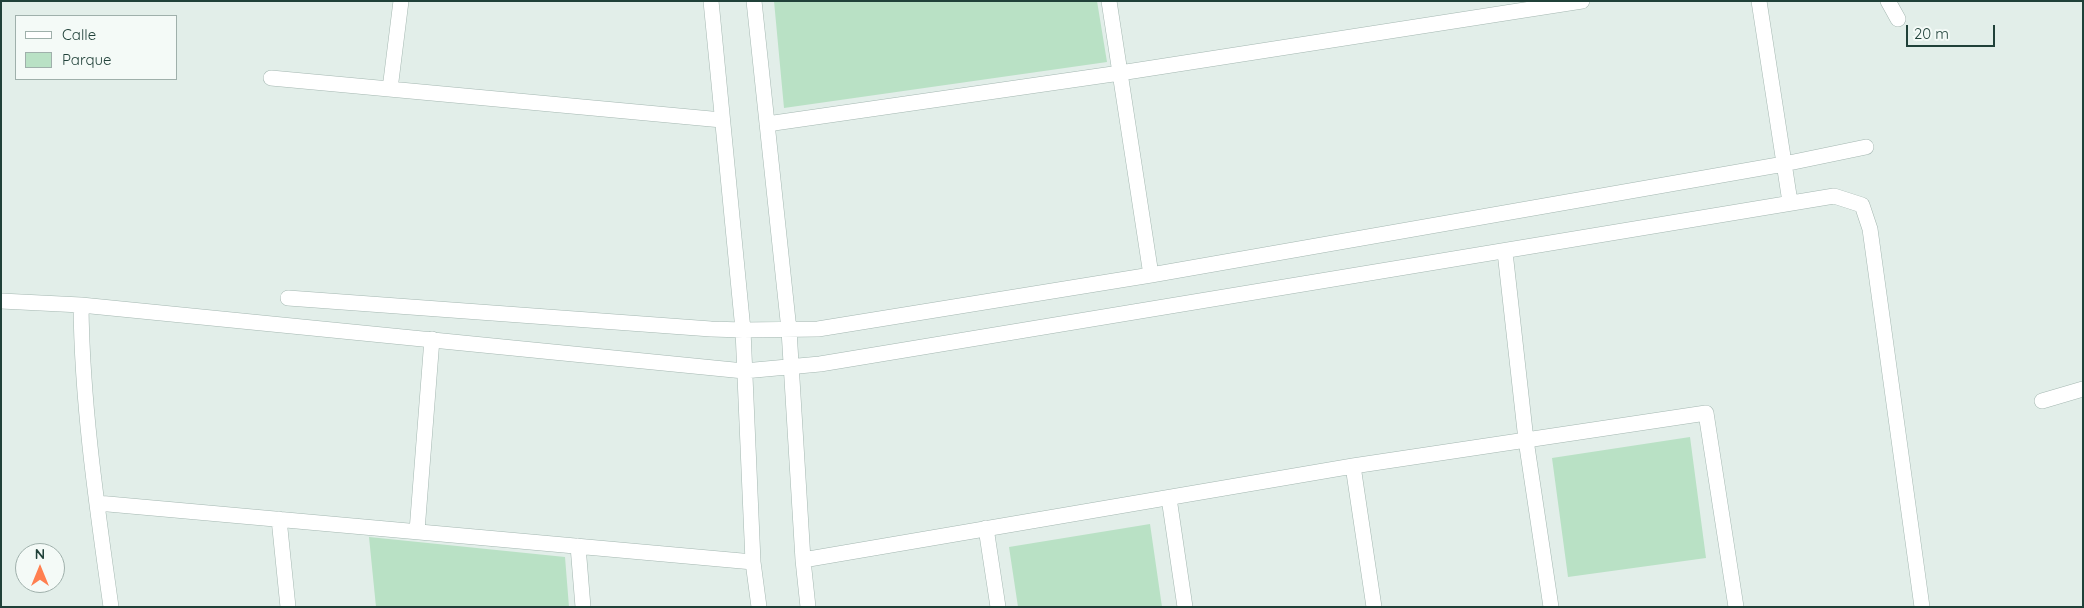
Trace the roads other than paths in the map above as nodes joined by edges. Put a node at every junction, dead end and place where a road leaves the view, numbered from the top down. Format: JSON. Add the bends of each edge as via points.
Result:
{"nodes":[{"id":1,"x":400,"y":1,"type":"edge"},
{"id":2,"x":711,"y":1,"type":"edge"},
{"id":3,"x":754,"y":1,"type":"edge"},
{"id":4,"x":1109,"y":1,"type":"edge"},
{"id":5,"x":1582,"y":1,"type":"edge"},
{"id":6,"x":1759,"y":1,"type":"edge"},
{"id":7,"x":1888,"y":1,"type":"edge"},
{"id":8,"x":1898,"y":19,"type":"dead end"},
{"id":9,"x":1120,"y":73,"type":"junction"},
{"id":10,"x":271,"y":78,"type":"dead end"},
{"id":11,"x":390,"y":89,"type":"junction"},
{"id":12,"x":722,"y":120,"type":"junction"},
{"id":13,"x":768,"y":124,"type":"junction"},
{"id":14,"x":1866,"y":147,"type":"dead end"},
{"id":15,"x":1784,"y":164,"type":"junction"},
{"id":16,"x":1790,"y":202,"type":"junction"},
{"id":17,"x":1505,"y":252,"type":"junction"},
{"id":18,"x":1151,"y":275,"type":"junction"},
{"id":19,"x":288,"y":298,"type":"dead end"},
{"id":20,"x":1,"y":301,"type":"edge"},
{"id":21,"x":81,"y":305,"type":"junction"},
{"id":22,"x":743,"y":330,"type":"junction"},
{"id":23,"x":789,"y":330,"type":"junction"},
{"id":24,"x":432,"y":339,"type":"junction"},
{"id":25,"x":790,"y":367,"type":"junction"},
{"id":26,"x":744,"y":371,"type":"junction"},
{"id":27,"x":2083,"y":389,"type":"edge"},
{"id":28,"x":2042,"y":401,"type":"dead end"},
{"id":29,"x":1526,"y":440,"type":"junction"},
{"id":30,"x":1353,"y":466,"type":"junction"},
{"id":31,"x":1169,"y":498,"type":"junction"},
{"id":32,"x":97,"y":502,"type":"junction"},
{"id":33,"x":279,"y":519,"type":"junction"},
{"id":34,"x":986,"y":528,"type":"junction"},
{"id":35,"x":417,"y":532,"type":"junction"},
{"id":36,"x":578,"y":546,"type":"junction"},
{"id":37,"x":803,"y":560,"type":"junction"},
{"id":38,"x":753,"y":562,"type":"junction"},
{"id":39,"x":111,"y":607,"type":"edge"},
{"id":40,"x":288,"y":607,"type":"edge"},
{"id":41,"x":583,"y":607,"type":"edge"},
{"id":42,"x":758,"y":607,"type":"edge"},
{"id":43,"x":808,"y":607,"type":"edge"},
{"id":44,"x":998,"y":607,"type":"edge"},
{"id":45,"x":1185,"y":607,"type":"edge"},
{"id":46,"x":1374,"y":607,"type":"edge"},
{"id":47,"x":1550,"y":607,"type":"edge"},
{"id":48,"x":1736,"y":607,"type":"edge"},
{"id":49,"x":1922,"y":607,"type":"edge"}],
"edges":[{"from":1,"to":11,"type":"street"},
{"from":2,"to":12,"type":"street"},
{"from":3,"to":13,"type":"street"},
{"from":4,"to":9,"type":"street"},
{"from":5,"to":9,"type":"street"},
{"from":6,"to":15,"type":"street"},
{"from":7,"to":8,"type":"street"},
{"from":9,"to":13,"type":"street"},
{"from":9,"to":18,"type":"street"},
{"from":10,"to":11,"type":"street"},
{"from":11,"to":12,"type":"street"},
{"from":12,"to":22,"type":"street"},
{"from":13,"to":23,"type":"street"},
{"from":14,"to":15,"type":"street"},
{"from":15,"to":16,"type":"street"},
{"from":15,"to":18,"type":"street"},
{"from":16,"to":17,"type":"street"},
{"from":16,"to":49,"type":"street","via":[[1834,196],[1862,206],[1870,230]]},
{"from":17,"to":25,"type":"street"},
{"from":17,"to":29,"type":"street"},
{"from":18,"to":23,"type":"street"},
{"from":19,"to":22,"type":"street"},
{"from":20,"to":21,"type":"street"},
{"from":21,"to":24,"type":"street"},
{"from":21,"to":32,"type":"street","via":[[81,339]]},
{"from":22,"to":23,"type":"street"},
{"from":22,"to":26,"type":"street"},
{"from":23,"to":25,"type":"street"},
{"from":24,"to":26,"type":"street"},
{"from":24,"to":35,"type":"street"},
{"from":25,"to":26,"type":"street"},
{"from":25,"to":37,"type":"street"},
{"from":26,"to":38,"type":"street"},
{"from":27,"to":28,"type":"street"},
{"from":29,"to":30,"type":"street"},
{"from":29,"to":47,"type":"street"},
{"from":29,"to":48,"type":"street","via":[[1706,413]]},
{"from":30,"to":31,"type":"street"},
{"from":30,"to":46,"type":"street"},
{"from":31,"to":34,"type":"street"},
{"from":31,"to":45,"type":"street"},
{"from":32,"to":33,"type":"street"},
{"from":32,"to":39,"type":"street"},
{"from":33,"to":35,"type":"street"},
{"from":33,"to":40,"type":"street"},
{"from":34,"to":37,"type":"street"},
{"from":34,"to":44,"type":"street"},
{"from":35,"to":36,"type":"street"},
{"from":36,"to":38,"type":"street"},
{"from":36,"to":41,"type":"street"},
{"from":37,"to":43,"type":"street"},
{"from":38,"to":42,"type":"street"}]}
